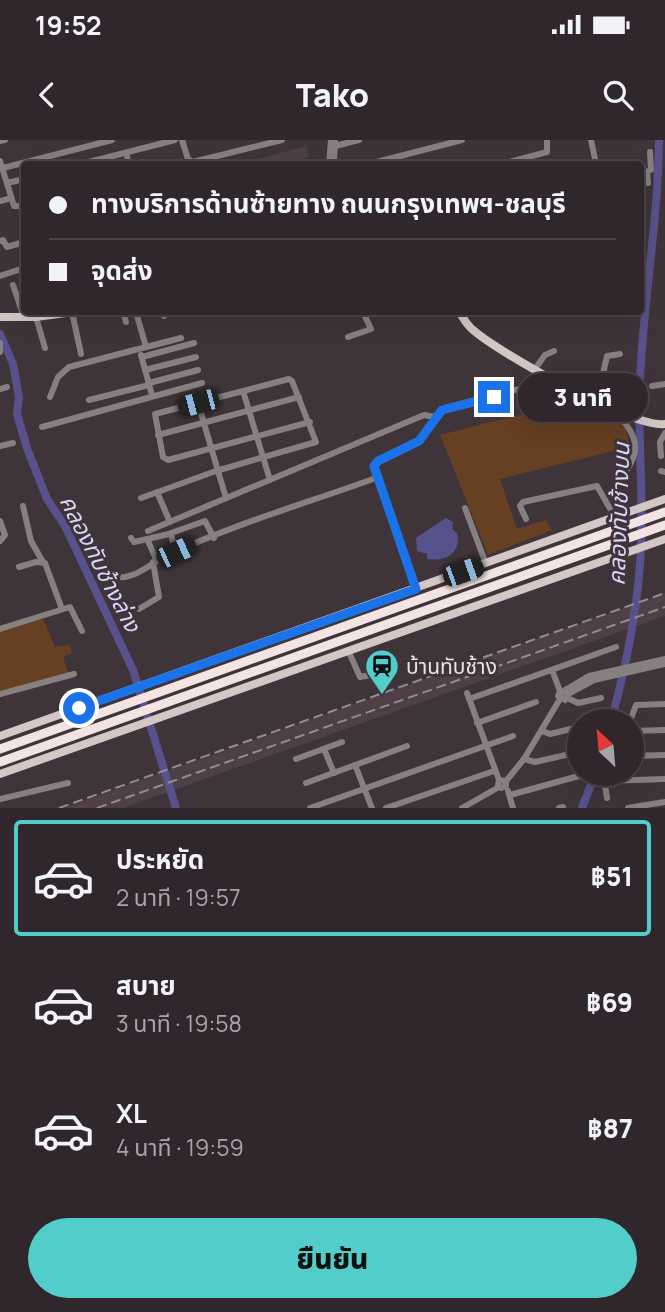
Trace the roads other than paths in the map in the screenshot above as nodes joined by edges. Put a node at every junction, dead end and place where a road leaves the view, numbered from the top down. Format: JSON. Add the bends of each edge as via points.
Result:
{"nodes":[{"id":1,"x":5,"y":140,"type":"edge"},
{"id":2,"x":112,"y":140,"type":"edge"},
{"id":3,"x":175,"y":140,"type":"edge"},
{"id":4,"x":182,"y":140,"type":"edge"},
{"id":5,"x":282,"y":140,"type":"edge"},
{"id":6,"x":359,"y":140,"type":"edge"},
{"id":7,"x":462,"y":140,"type":"edge"},
{"id":8,"x":547,"y":140,"type":"edge"},
{"id":9,"x":591,"y":140,"type":"edge"},
{"id":10,"x":0,"y":141,"type":"edge"},
{"id":11,"x":334,"y":142,"type":"edge"},
{"id":12,"x":146,"y":144,"type":"edge"},
{"id":13,"x":35,"y":150,"type":"dead end"},
{"id":14,"x":650,"y":152,"type":"dead end"},
{"id":15,"x":126,"y":153,"type":"junction"},
{"id":16,"x":38,"y":159,"type":"junction"},
{"id":17,"x":595,"y":159,"type":"dead end"},
{"id":18,"x":0,"y":161,"type":"edge"},
{"id":19,"x":30,"y":161,"type":"edge"},
{"id":20,"x":93,"y":161,"type":"edge"},
{"id":21,"x":128,"y":161,"type":"edge"},
{"id":22,"x":191,"y":161,"type":"edge"},
{"id":23,"x":197,"y":161,"type":"edge"},
{"id":24,"x":332,"y":161,"type":"edge"},
{"id":25,"x":381,"y":161,"type":"edge"},
{"id":26,"x":513,"y":161,"type":"edge"},
{"id":27,"x":21,"y":163,"type":"edge"},
{"id":28,"x":3,"y":168,"type":"junction"},
{"id":29,"x":644,"y":173,"type":"edge"},
{"id":30,"x":21,"y":180,"type":"edge"},
{"id":31,"x":7,"y":183,"type":"junction"},
{"id":32,"x":648,"y":183,"type":"dead end"},
{"id":33,"x":11,"y":198,"type":"junction"},
{"id":34,"x":0,"y":201,"type":"edge"},
{"id":35,"x":21,"y":206,"type":"edge"},
{"id":36,"x":0,"y":241,"type":"edge"},
{"id":37,"x":21,"y":243,"type":"edge"},
{"id":38,"x":21,"y":269,"type":"edge"},
{"id":39,"x":0,"y":276,"type":"edge"},
{"id":40,"x":13,"y":285,"type":"dead end"},
{"id":41,"x":21,"y":308,"type":"edge"},
{"id":42,"x":48,"y":315,"type":"edge"},
{"id":43,"x":68,"y":315,"type":"edge"},
{"id":44,"x":124,"y":315,"type":"edge"},
{"id":45,"x":137,"y":315,"type":"edge"},
{"id":46,"x":364,"y":315,"type":"edge"},
{"id":47,"x":464,"y":315,"type":"edge"},
{"id":48,"x":2,"y":317,"type":"edge"},
{"id":49,"x":24,"y":317,"type":"joint"},
{"id":50,"x":36,"y":317,"type":"junction"},
{"id":51,"x":126,"y":322,"type":"dead end"},
{"id":52,"x":348,"y":337,"type":"dead end"},
{"id":53,"x":181,"y":338,"type":"dead end"},
{"id":54,"x":0,"y":343,"type":"edge"},
{"id":55,"x":194,"y":343,"type":"dead end"},
{"id":56,"x":45,"y":348,"type":"dead end"},
{"id":57,"x":143,"y":348,"type":"junction"},
{"id":58,"x":554,"y":351,"type":"dead end"},
{"id":59,"x":0,"y":352,"type":"edge"},
{"id":60,"x":81,"y":354,"type":"dead end"},
{"id":61,"x":620,"y":354,"type":"dead end"},
{"id":62,"x":142,"y":357,"type":"junction"},
{"id":63,"x":195,"y":357,"type":"dead end"},
{"id":64,"x":535,"y":369,"type":"junction"},
{"id":65,"x":145,"y":370,"type":"junction"},
{"id":66,"x":198,"y":370,"type":"dead end"},
{"id":67,"x":554,"y":380,"type":"junction"},
{"id":68,"x":202,"y":383,"type":"dead end"},
{"id":69,"x":149,"y":384,"type":"junction"},
{"id":70,"x":665,"y":384,"type":"edge"},
{"id":71,"x":652,"y":386,"type":"dead end"},
{"id":72,"x":243,"y":391,"type":"junction"},
{"id":73,"x":152,"y":395,"type":"junction"},
{"id":74,"x":584,"y":396,"type":"junction"},
{"id":75,"x":50,"y":397,"type":"dead end"},
{"id":76,"x":299,"y":397,"type":"junction"},
{"id":77,"x":89,"y":400,"type":"dead end"},
{"id":78,"x":198,"y":403,"type":"junction"},
{"id":79,"x":248,"y":411,"type":"junction"},
{"id":80,"x":615,"y":411,"type":"junction"},
{"id":81,"x":435,"y":417,"type":"junction"},
{"id":82,"x":310,"y":422,"type":"junction"},
{"id":83,"x":203,"y":424,"type":"junction"},
{"id":84,"x":665,"y":424,"type":"edge"},
{"id":85,"x":42,"y":426,"type":"dead end"},
{"id":86,"x":665,"y":433,"type":"edge"},
{"id":87,"x":158,"y":435,"type":"junction"},
{"id":88,"x":254,"y":436,"type":"junction"},
{"id":89,"x":13,"y":443,"type":"dead end"},
{"id":90,"x":0,"y":446,"type":"edge"},
{"id":91,"x":210,"y":448,"type":"junction"},
{"id":92,"x":662,"y":456,"type":"dead end"},
{"id":93,"x":261,"y":458,"type":"junction"},
{"id":94,"x":216,"y":471,"type":"junction"},
{"id":95,"x":622,"y":475,"type":"dead end"},
{"id":96,"x":376,"y":478,"type":"junction"},
{"id":97,"x":270,"y":480,"type":"junction"},
{"id":98,"x":158,"y":492,"type":"junction"},
{"id":99,"x":141,"y":498,"type":"dead end"},
{"id":100,"x":226,"y":498,"type":"junction"},
{"id":101,"x":662,"y":500,"type":"edge"},
{"id":102,"x":23,"y":506,"type":"dead end"},
{"id":103,"x":465,"y":508,"type":"dead end"},
{"id":104,"x":662,"y":513,"type":"edge"},
{"id":105,"x":615,"y":517,"type":"junction"},
{"id":106,"x":526,"y":519,"type":"dead end"},
{"id":107,"x":0,"y":521,"type":"edge"},
{"id":108,"x":170,"y":522,"type":"junction"},
{"id":109,"x":662,"y":526,"type":"edge"},
{"id":110,"x":148,"y":531,"type":"dead end"},
{"id":111,"x":169,"y":534,"type":"junction"},
{"id":112,"x":131,"y":538,"type":"dead end"},
{"id":113,"x":214,"y":538,"type":"junction"},
{"id":114,"x":665,"y":539,"type":"edge"},
{"id":115,"x":0,"y":541,"type":"edge"},
{"id":116,"x":148,"y":541,"type":"dead end"},
{"id":117,"x":176,"y":552,"type":"junction"},
{"id":118,"x":155,"y":561,"type":"junction"},
{"id":119,"x":43,"y":562,"type":"junction"},
{"id":120,"x":486,"y":564,"type":"junction"},
{"id":121,"x":19,"y":567,"type":"dead end"},
{"id":122,"x":110,"y":577,"type":"dead end"},
{"id":123,"x":416,"y":589,"type":"junction"},
{"id":124,"x":62,"y":609,"type":"junction"},
{"id":125,"x":139,"y":609,"type":"dead end"},
{"id":126,"x":0,"y":629,"type":"edge"},
{"id":127,"x":82,"y":631,"type":"dead end"},
{"id":128,"x":616,"y":647,"type":"dead end"},
{"id":129,"x":348,"y":650,"type":"junction"},
{"id":130,"x":665,"y":661,"type":"edge"},
{"id":131,"x":552,"y":670,"type":"junction"},
{"id":132,"x":74,"y":674,"type":"dead end"},
{"id":133,"x":371,"y":675,"type":"dead end"},
{"id":134,"x":0,"y":694,"type":"edge"},
{"id":135,"x":564,"y":694,"type":"junction"},
{"id":136,"x":601,"y":698,"type":"dead end"},
{"id":137,"x":536,"y":702,"type":"dead end"},
{"id":138,"x":665,"y":704,"type":"edge"},
{"id":139,"x":634,"y":709,"type":"edge"},
{"id":140,"x":477,"y":723,"type":"junction"},
{"id":141,"x":567,"y":730,"type":"edge"},
{"id":142,"x":665,"y":730,"type":"edge"},
{"id":143,"x":541,"y":731,"type":"junction"},
{"id":144,"x":644,"y":731,"type":"edge"},
{"id":145,"x":513,"y":736,"type":"dead end"},
{"id":146,"x":0,"y":737,"type":"edge"},
{"id":147,"x":342,"y":742,"type":"dead end"},
{"id":148,"x":485,"y":745,"type":"junction"},
{"id":149,"x":407,"y":746,"type":"dead end"},
{"id":150,"x":0,"y":749,"type":"edge"},
{"id":151,"x":324,"y":749,"type":"junction"},
{"id":152,"x":567,"y":755,"type":"edge"},
{"id":153,"x":665,"y":755,"type":"edge"},
{"id":154,"x":644,"y":756,"type":"edge"},
{"id":155,"x":524,"y":758,"type":"junction"},
{"id":156,"x":296,"y":759,"type":"dead end"},
{"id":157,"x":0,"y":762,"type":"edge"},
{"id":158,"x":355,"y":765,"type":"junction"},
{"id":159,"x":494,"y":771,"type":"junction"},
{"id":160,"x":334,"y":773,"type":"junction"},
{"id":161,"x":0,"y":774,"type":"edge"},
{"id":162,"x":644,"y":778,"type":"edge"},
{"id":163,"x":567,"y":779,"type":"edge"},
{"id":164,"x":665,"y":779,"type":"edge"},
{"id":165,"x":68,"y":783,"type":"dead end"},
{"id":166,"x":306,"y":783,"type":"dead end"},
{"id":167,"x":503,"y":783,"type":"junction"},
{"id":168,"x":608,"y":786,"type":"edge"},
{"id":169,"x":365,"y":788,"type":"junction"},
{"id":170,"x":510,"y":795,"type":"junction"},
{"id":171,"x":607,"y":798,"type":"dead end"},
{"id":172,"x":0,"y":799,"type":"edge"},
{"id":173,"x":665,"y":802,"type":"edge"},
{"id":174,"x":310,"y":808,"type":"edge"},
{"id":175,"x":373,"y":808,"type":"edge"},
{"id":176,"x":386,"y":808,"type":"edge"},
{"id":177,"x":462,"y":808,"type":"edge"},
{"id":178,"x":513,"y":808,"type":"edge"},
{"id":179,"x":628,"y":808,"type":"edge"}],
"edges":[{"from":1,"to":10,"type":"street"},
{"from":2,"to":16,"type":"street"},
{"from":3,"to":12,"type":"street"},
{"from":4,"to":22,"type":"street"},
{"from":5,"to":23,"type":"street"},
{"from":6,"to":11,"type":"street"},
{"from":7,"to":25,"type":"street"},
{"from":8,"to":26,"type":"street","via":[[547,152]]},
{"from":9,"to":17,"type":"street"},
{"from":11,"to":24,"type":"street"},
{"from":12,"to":15,"type":"street"},
{"from":13,"to":16,"type":"street"},
{"from":14,"to":29,"type":"street","via":[[651,169]]},
{"from":15,"to":20,"type":"street"},
{"from":15,"to":21,"type":"street"},
{"from":16,"to":19,"type":"street"},
{"from":18,"to":28,"type":"street"},
{"from":27,"to":28,"type":"street"},
{"from":28,"to":31,"type":"street"},
{"from":29,"to":32,"type":"street"},
{"from":30,"to":31,"type":"street"},
{"from":31,"to":33,"type":"street"},
{"from":33,"to":34,"type":"street"},
{"from":33,"to":35,"type":"street","via":[[15,207]]},
{"from":36,"to":37,"type":"street","via":[[4,240],[6,247]]},
{"from":38,"to":39,"type":"street"},
{"from":40,"to":41,"type":"street"},
{"from":42,"to":50,"type":"main road"},
{"from":43,"to":60,"type":"street"},
{"from":44,"to":51,"type":"street"},
{"from":45,"to":57,"type":"street"},
{"from":46,"to":52,"type":"street","via":[[370,331]]},
{"from":47,"to":64,"type":"main road","via":[[474,331]]},
{"from":48,"to":49,"type":"main road"},
{"from":49,"to":50,"type":"main road"},
{"from":50,"to":56,"type":"street"},
{"from":53,"to":57,"type":"street"},
{"from":54,"to":59,"type":"street"},
{"from":55,"to":62,"type":"street"},
{"from":57,"to":62,"type":"street"},
{"from":57,"to":75,"type":"street","via":[[69,367],[58,377]]},
{"from":58,"to":64,"type":"street"},
{"from":61,"to":74,"type":"street","via":[[607,356],[603,374]]},
{"from":62,"to":65,"type":"street"},
{"from":63,"to":65,"type":"street"},
{"from":64,"to":67,"type":"main road"},
{"from":65,"to":69,"type":"street"},
{"from":66,"to":69,"type":"street"},
{"from":67,"to":74,"type":"main road"},
{"from":67,"to":81,"type":"street","via":[[445,408]]},
{"from":68,"to":73,"type":"street"},
{"from":69,"to":73,"type":"street"},
{"from":69,"to":77,"type":"street"},
{"from":70,"to":71,"type":"street"},
{"from":72,"to":76,"type":"street","via":[[289,379]]},
{"from":72,"to":78,"type":"street"},
{"from":72,"to":79,"type":"street"},
{"from":73,"to":85,"type":"street"},
{"from":74,"to":80,"type":"main road"},
{"from":76,"to":79,"type":"street"},
{"from":76,"to":82,"type":"street"},
{"from":78,"to":83,"type":"street"},
{"from":78,"to":87,"type":"street","via":[[154,415]]},
{"from":79,"to":83,"type":"street"},
{"from":79,"to":88,"type":"street"},
{"from":80,"to":84,"type":"main road","via":[[654,425]]},
{"from":80,"to":95,"type":"street","via":[[630,426],[634,440],[632,463]]},
{"from":81,"to":96,"type":"street","via":[[419,441],[378,461]]},
{"from":81,"to":97,"type":"street","via":[[424,415]]},
{"from":82,"to":88,"type":"street"},
{"from":82,"to":93,"type":"street","via":[[315,443]]},
{"from":83,"to":87,"type":"street"},
{"from":83,"to":91,"type":"street"},
{"from":86,"to":92,"type":"street","via":[[660,442]]},
{"from":87,"to":91,"type":"street","via":[[165,459]]},
{"from":88,"to":91,"type":"street"},
{"from":88,"to":93,"type":"street"},
{"from":89,"to":90,"type":"street"},
{"from":91,"to":94,"type":"street"},
{"from":93,"to":94,"type":"street"},
{"from":93,"to":97,"type":"street"},
{"from":94,"to":98,"type":"street"},
{"from":94,"to":100,"type":"street"},
{"from":96,"to":113,"type":"street"},
{"from":96,"to":123,"type":"street"},
{"from":97,"to":100,"type":"street"},
{"from":98,"to":99,"type":"street"},
{"from":98,"to":108,"type":"street"},
{"from":100,"to":108,"type":"street"},
{"from":101,"to":105,"type":"main road"},
{"from":102,"to":119,"type":"street","via":[[31,541]]},
{"from":103,"to":120,"type":"street"},
{"from":104,"to":150,"type":"highway"},
{"from":105,"to":106,"type":"street","via":[[597,486],[523,502],[520,506]]},
{"from":105,"to":120,"type":"main road"},
{"from":107,"to":115,"type":"street","via":[[5,536]]},
{"from":108,"to":110,"type":"street"},
{"from":109,"to":157,"type":"highway"},
{"from":111,"to":112,"type":"street","via":[[134,542]]},
{"from":111,"to":113,"type":"street","via":[[205,521]]},
{"from":111,"to":117,"type":"street"},
{"from":113,"to":117,"type":"street"},
{"from":114,"to":129,"type":"main road"},
{"from":116,"to":118,"type":"street"},
{"from":117,"to":118,"type":"street"},
{"from":118,"to":122,"type":"street","via":[[130,578]]},
{"from":118,"to":125,"type":"street","via":[[159,597]]},
{"from":119,"to":121,"type":"street"},
{"from":119,"to":124,"type":"street"},
{"from":120,"to":123,"type":"main road"},
{"from":123,"to":146,"type":"main road"},
{"from":124,"to":126,"type":"street"},
{"from":124,"to":127,"type":"street","via":[[73,607]]},
{"from":128,"to":131,"type":"street"},
{"from":129,"to":133,"type":"street","via":[[359,676]]},
{"from":129,"to":161,"type":"main road"},
{"from":130,"to":135,"type":"street","via":[[580,680]]},
{"from":131,"to":135,"type":"street"},
{"from":131,"to":140,"type":"street","via":[[468,696]]},
{"from":132,"to":134,"type":"street"},
{"from":135,"to":136,"type":"street","via":[[578,702]]},
{"from":135,"to":143,"type":"street"},
{"from":137,"to":140,"type":"street"},
{"from":138,"to":139,"type":"street","via":[[636,705]]},
{"from":140,"to":148,"type":"street"},
{"from":141,"to":143,"type":"street"},
{"from":142,"to":144,"type":"street"},
{"from":143,"to":155,"type":"street"},
{"from":145,"to":148,"type":"street"},
{"from":147,"to":151,"type":"street"},
{"from":148,"to":159,"type":"street"},
{"from":148,"to":169,"type":"street"},
{"from":149,"to":158,"type":"street"},
{"from":151,"to":156,"type":"street"},
{"from":151,"to":160,"type":"street"},
{"from":152,"to":155,"type":"street","via":[[533,763]]},
{"from":153,"to":154,"type":"street"},
{"from":155,"to":167,"type":"street"},
{"from":158,"to":160,"type":"street"},
{"from":158,"to":169,"type":"street"},
{"from":159,"to":167,"type":"street"},
{"from":159,"to":176,"type":"street"},
{"from":160,"to":166,"type":"street"},
{"from":162,"to":164,"type":"street"},
{"from":163,"to":170,"type":"street"},
{"from":165,"to":172,"type":"street"},
{"from":167,"to":170,"type":"street"},
{"from":167,"to":177,"type":"street"},
{"from":168,"to":171,"type":"street"},
{"from":169,"to":174,"type":"street"},
{"from":169,"to":175,"type":"street"},
{"from":170,"to":178,"type":"street"},
{"from":173,"to":179,"type":"street"}]}
